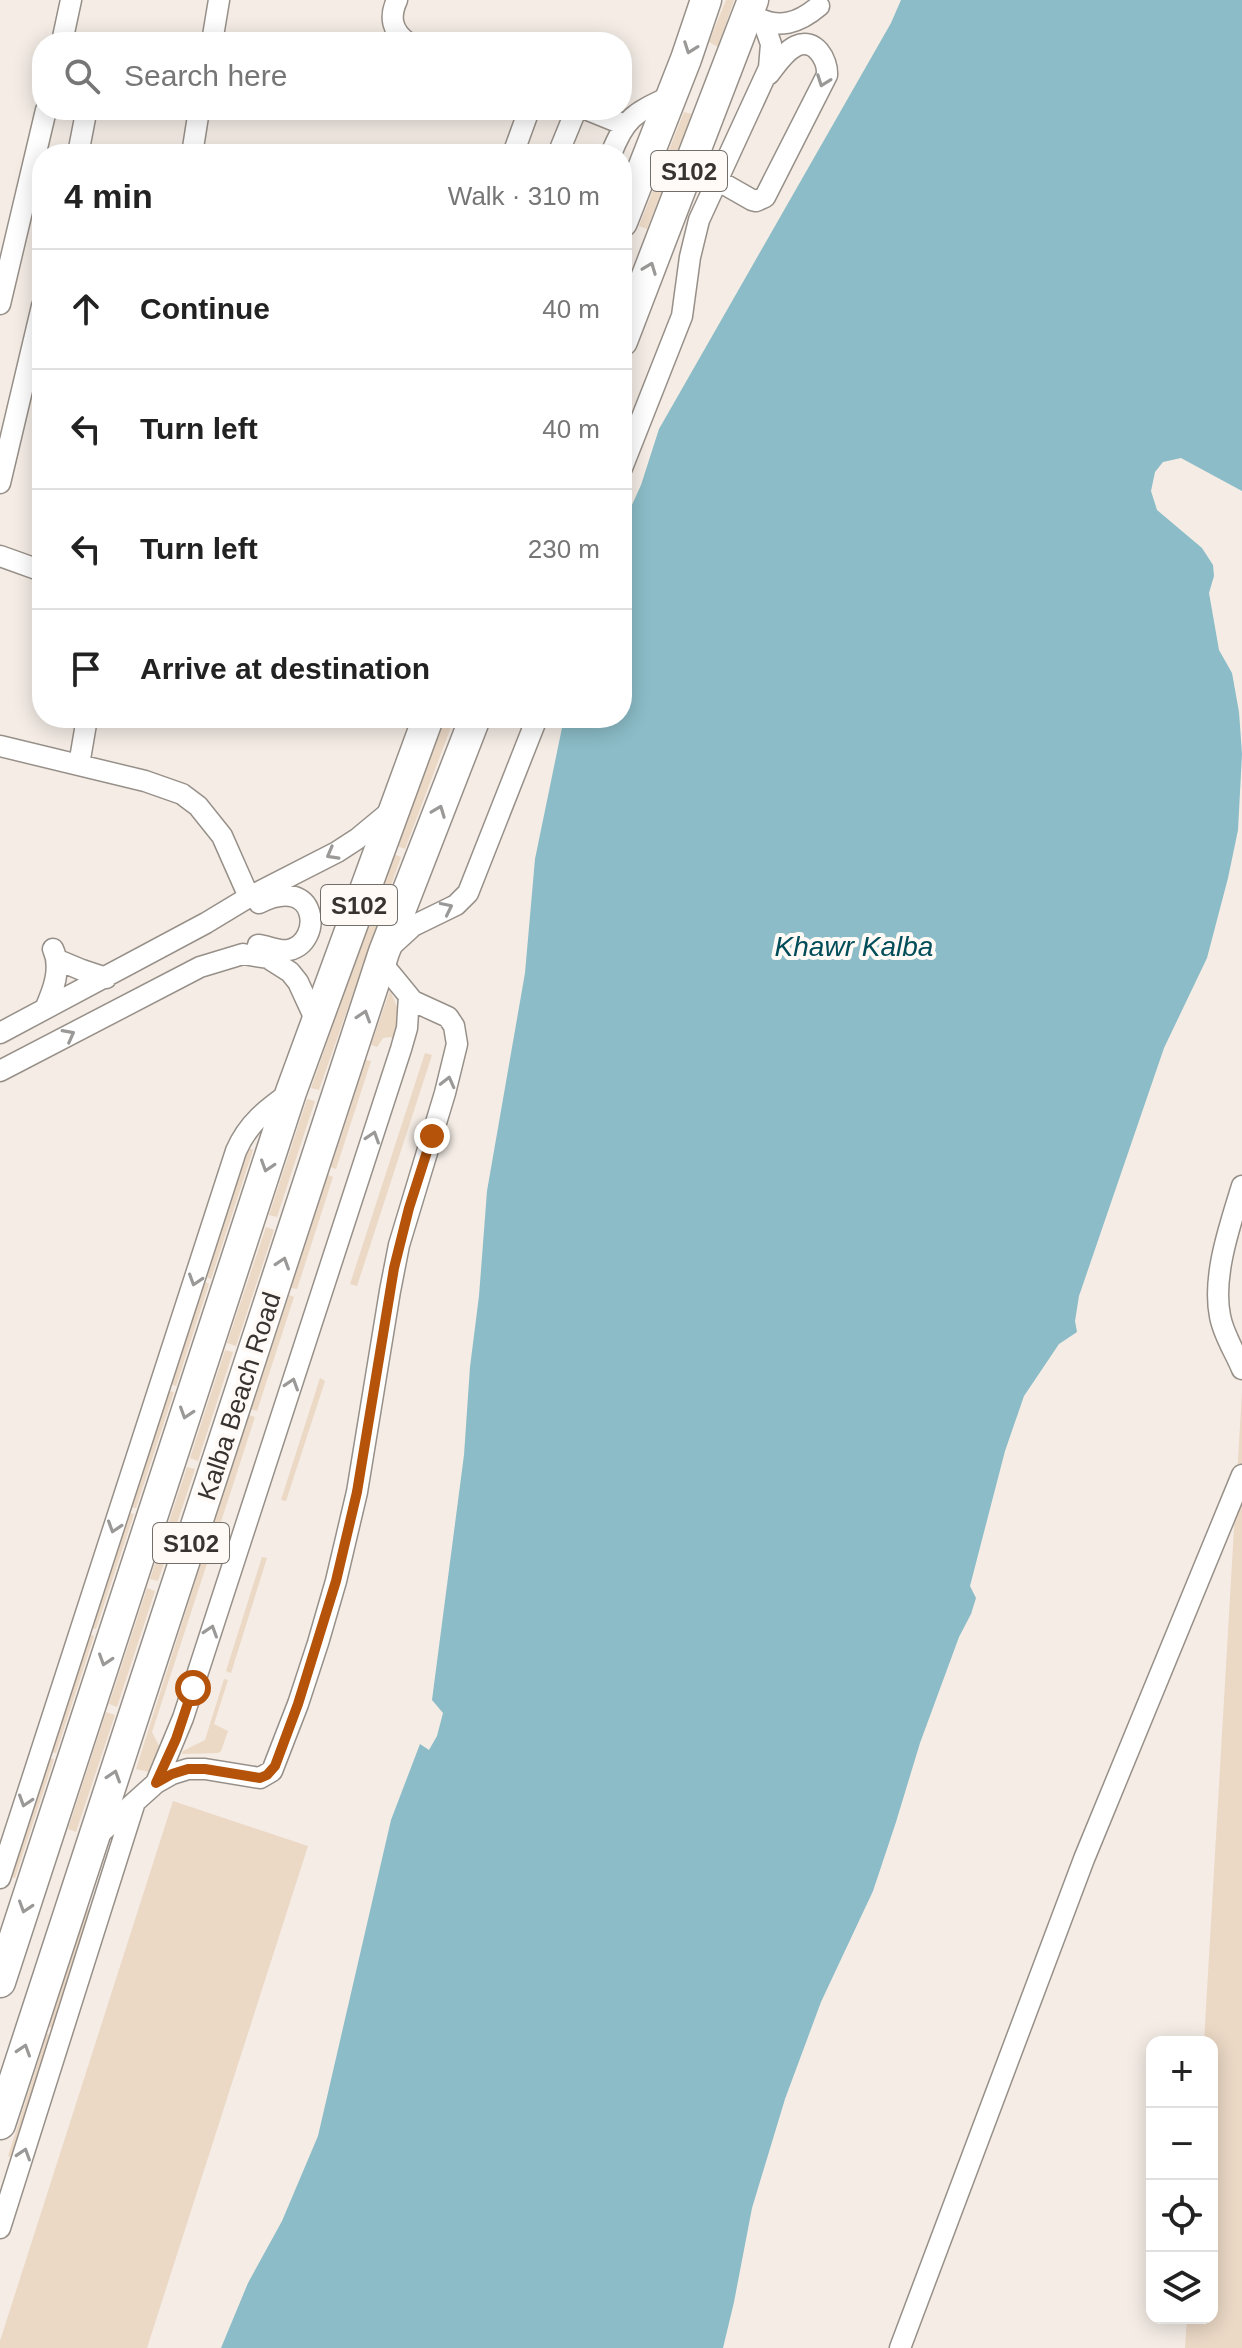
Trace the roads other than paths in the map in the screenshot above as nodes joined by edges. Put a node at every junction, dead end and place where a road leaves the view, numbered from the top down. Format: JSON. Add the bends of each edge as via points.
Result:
{"nodes":[{"id":1,"x":71,"y":0,"type":"edge"},
{"id":2,"x":219,"y":0,"type":"edge"},
{"id":3,"x":397,"y":0,"type":"edge"},
{"id":4,"x":706,"y":0,"type":"edge"},
{"id":5,"x":820,"y":3,"type":"edge"},
{"id":6,"x":755,"y":11,"type":"edge"},
{"id":7,"x":66,"y":32,"type":"edge"},
{"id":8,"x":214,"y":32,"type":"edge"},
{"id":9,"x":396,"y":32,"type":"edge"},
{"id":10,"x":797,"y":45,"type":"junction"},
{"id":11,"x":765,"y":81,"type":"junction"},
{"id":12,"x":671,"y":96,"type":"junction"},
{"id":13,"x":632,"y":118,"type":"edge"},
{"id":14,"x":44,"y":120,"type":"edge"},
{"id":15,"x":85,"y":120,"type":"edge"},
{"id":16,"x":197,"y":120,"type":"edge"},
{"id":17,"x":525,"y":120,"type":"edge"},
{"id":18,"x":572,"y":120,"type":"edge"},
{"id":19,"x":613,"y":120,"type":"edge"},
{"id":20,"x":630,"y":120,"type":"edge"},
{"id":21,"x":625,"y":125,"type":"junction"},
{"id":22,"x":38,"y":144,"type":"edge"},
{"id":23,"x":80,"y":144,"type":"edge"},
{"id":24,"x":194,"y":144,"type":"edge"},
{"id":25,"x":517,"y":144,"type":"edge"},
{"id":26,"x":562,"y":144,"type":"edge"},
{"id":27,"x":616,"y":144,"type":"edge"},
{"id":28,"x":32,"y":169,"type":"edge"},
{"id":29,"x":717,"y":180,"type":"junction"},
{"id":30,"x":632,"y":196,"type":"edge"},
{"id":31,"x":0,"y":304,"type":"edge"},
{"id":32,"x":632,"y":316,"type":"edge"},
{"id":33,"x":32,"y":348,"type":"edge"},
{"id":34,"x":632,"y":443,"type":"edge"},
{"id":35,"x":0,"y":483,"type":"edge"},
{"id":36,"x":0,"y":556,"type":"edge"},
{"id":37,"x":32,"y":567,"type":"edge"},
{"id":38,"x":85,"y":728,"type":"edge"},
{"id":39,"x":424,"y":728,"type":"edge"},
{"id":40,"x":471,"y":728,"type":"edge"},
{"id":41,"x":533,"y":728,"type":"edge"},
{"id":42,"x":0,"y":746,"type":"edge"},
{"id":43,"x":79,"y":765,"type":"junction"},
{"id":44,"x":394,"y":808,"type":"junction"},
{"id":45,"x":249,"y":897,"type":"junction"},
{"id":46,"x":206,"y":923,"type":"junction"},
{"id":47,"x":383,"y":957,"type":"junction"},
{"id":48,"x":200,"y":967,"type":"junction"},
{"id":49,"x":106,"y":978,"type":"junction"},
{"id":50,"x":409,"y":996,"type":"junction"},
{"id":51,"x":45,"y":1009,"type":"junction"},
{"id":52,"x":316,"y":1021,"type":"junction"},
{"id":53,"x":0,"y":1033,"type":"edge"},
{"id":54,"x":0,"y":1071,"type":"edge"},
{"id":55,"x":291,"y":1092,"type":"junction"},
{"id":56,"x":1242,"y":1186,"type":"edge"},
{"id":57,"x":1242,"y":1369,"type":"edge"},
{"id":58,"x":1242,"y":1475,"type":"edge"},
{"id":59,"x":156,"y":1783,"type":"junction"},
{"id":60,"x":134,"y":1804,"type":"junction"},
{"id":61,"x":93,"y":1839,"type":"junction"},
{"id":62,"x":0,"y":1878,"type":"edge"},
{"id":63,"x":0,"y":1982,"type":"edge"},
{"id":64,"x":0,"y":2124,"type":"edge"},
{"id":65,"x":0,"y":2228,"type":"edge"},
{"id":66,"x":900,"y":2348,"type":"edge"}],
"edges":[{"from":1,"to":7,"type":"street"},
{"from":2,"to":8,"type":"street"},
{"from":3,"to":9,"type":"street","via":[[392,21]]},
{"from":4,"to":12,"type":"highway","number":"S102","one_way":true},
{"from":5,"to":6,"type":"street","via":[[787,24]]},
{"from":5,"to":10,"type":"street"},
{"from":6,"to":11,"type":"street","via":[[769,32],[772,56]]},
{"from":32,"to":6,"type":"highway","number":"S102","one_way":true},
{"from":10,"to":11,"type":"street"},
{"from":10,"to":29,"type":"street","one_way":true,"via":[[819,51],[827,75],[768,193],[756,201]]},
{"from":11,"to":29,"type":"street"},
{"from":12,"to":13,"type":"street"},
{"from":12,"to":30,"type":"highway","number":"S102"},
{"from":14,"to":22,"type":"street"},
{"from":15,"to":23,"type":"street"},
{"from":16,"to":24,"type":"street"},
{"from":17,"to":25,"type":"street"},
{"from":18,"to":26,"type":"street"},
{"from":19,"to":21,"type":"street"},
{"from":20,"to":21,"type":"street"},
{"from":21,"to":27,"type":"street"},
{"from":28,"to":31,"type":"street"},
{"from":29,"to":34,"type":"street","via":[[693,239],[682,316]]},
{"from":33,"to":35,"type":"street"},
{"from":36,"to":37,"type":"street"},
{"from":38,"to":43,"type":"street"},
{"from":39,"to":44,"type":"highway","name":"Kalba Beach Road","number":"S102"},
{"from":47,"to":40,"type":"highway","name":"Kalba Beach Road","number":"S102","one_way":true},
{"from":47,"to":41,"type":"street","one_way":true,"via":[[413,926],[456,905],[468,893]]},
{"from":42,"to":43,"type":"street"},
{"from":43,"to":45,"type":"street","via":[[164,786],[198,806],[222,836]]},
{"from":44,"to":45,"type":"street","one_way":true,"via":[[337,852]]},
{"from":44,"to":52,"type":"highway","name":"Kalba Beach Road","number":"S102"},
{"from":45,"to":46,"type":"street"},
{"from":46,"to":48,"type":"street","via":[[287,894],[306,906],[310,922],[297,947],[235,946]]},
{"from":46,"to":49,"type":"street"},
{"from":47,"to":50,"type":"street"},
{"from":61,"to":47,"type":"highway","name":"Kalba Beach Road","number":"S102","one_way":true},
{"from":48,"to":52,"type":"street","via":[[243,954],[268,958],[298,982]]},
{"from":54,"to":48,"type":"street","one_way":true},
{"from":49,"to":51,"type":"street"},
{"from":49,"to":51,"type":"street","via":[[56,955],[54,985]]},
{"from":59,"to":50,"type":"street","one_way":true,"via":[[180,1729],[399,1058]]},
{"from":59,"to":50,"type":"street","one_way":true,"via":[[188,1769],[260,1778],[272,1771],[318,1643],[357,1492],[399,1245],[457,1044],[448,1017]]},
{"from":51,"to":53,"type":"street"},
{"from":52,"to":55,"type":"highway","name":"Kalba Beach Road","number":"S102"},
{"from":55,"to":62,"type":"street","one_way":true,"via":[[256,1119],[236,1151]]},
{"from":55,"to":63,"type":"highway","name":"Kalba Beach Road","number":"S102","one_way":true},
{"from":56,"to":57,"type":"street","via":[[1216,1294],[1220,1320]]},
{"from":58,"to":66,"type":"street","via":[[1084,1859]]},
{"from":59,"to":60,"type":"street"},
{"from":60,"to":61,"type":"street"},
{"from":65,"to":60,"type":"street","one_way":true},
{"from":64,"to":61,"type":"highway","name":"Kalba Beach Road","number":"S102","one_way":true}]}
